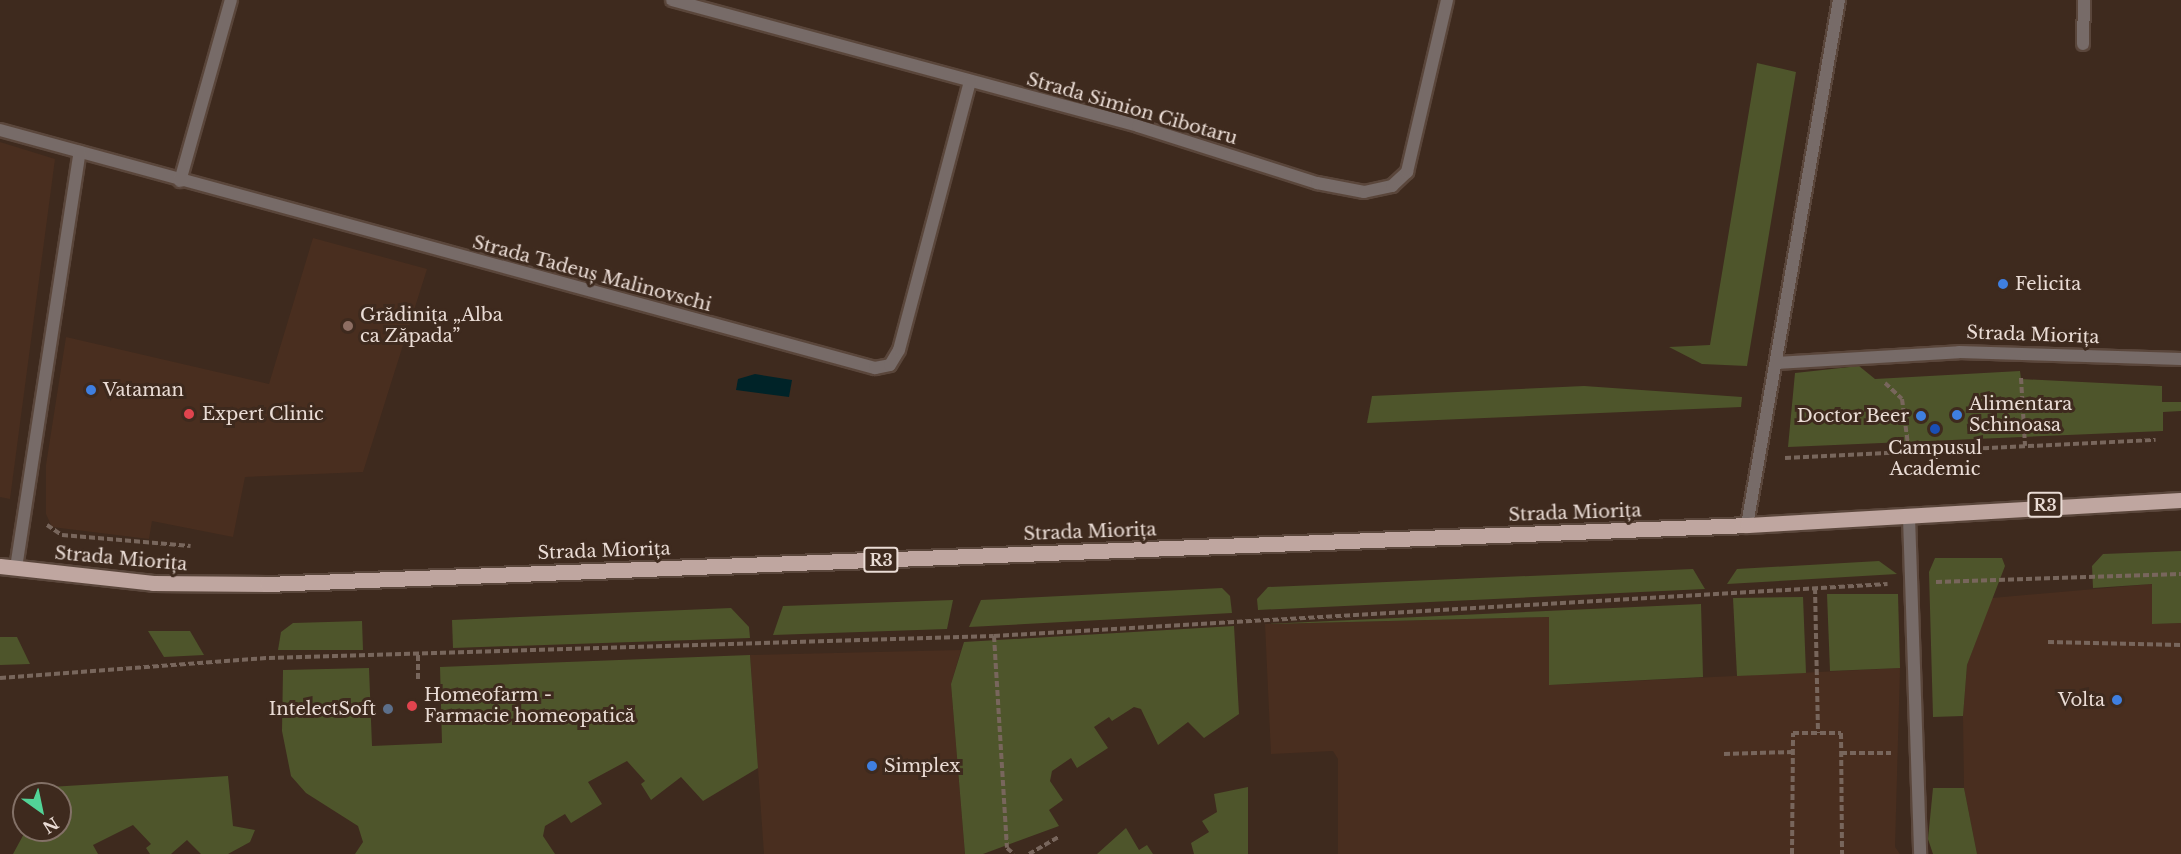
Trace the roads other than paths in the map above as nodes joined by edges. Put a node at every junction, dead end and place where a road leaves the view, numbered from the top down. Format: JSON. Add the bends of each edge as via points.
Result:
{"nodes":[{"id":1,"x":231,"y":0,"type":"edge"},
{"id":2,"x":672,"y":0,"type":"edge"},
{"id":3,"x":1447,"y":0,"type":"edge"},
{"id":4,"x":1839,"y":0,"type":"edge"},
{"id":5,"x":2084,"y":0,"type":"edge"},
{"id":6,"x":2083,"y":44,"type":"dead end"},
{"id":7,"x":970,"y":81,"type":"junction"},
{"id":8,"x":0,"y":130,"type":"edge"},
{"id":9,"x":80,"y":152,"type":"junction"},
{"id":10,"x":180,"y":182,"type":"junction"},
{"id":11,"x":2181,"y":358,"type":"edge"},
{"id":12,"x":1776,"y":363,"type":"junction"},
{"id":13,"x":2181,"y":500,"type":"edge"},
{"id":14,"x":1909,"y":517,"type":"junction"},
{"id":15,"x":1748,"y":525,"type":"junction"},
{"id":16,"x":0,"y":566,"type":"edge"},
{"id":17,"x":16,"y":568,"type":"junction"},
{"id":18,"x":1920,"y":854,"type":"edge"}],
"edges":[{"from":1,"to":10,"type":"street"},
{"from":2,"to":7,"type":"street","name":"Strada Simion Cibotaru"},
{"from":3,"to":7,"type":"street","name":"Strada Simion Cibotaru","via":[[1407,171],[1392,186],[1364,192],[1317,183]]},
{"from":4,"to":12,"type":"street"},
{"from":5,"to":6,"type":"street"},
{"from":7,"to":10,"type":"street","name":"Strada Tadeuș Malinovschi","via":[[900,350],[890,365],[875,368]]},
{"from":8,"to":9,"type":"street","name":"Strada Tadeuș Malinovschi"},
{"from":9,"to":10,"type":"street","name":"Strada Tadeuș Malinovschi"},
{"from":9,"to":17,"type":"street"},
{"from":11,"to":12,"type":"street","name":"Strada Miorița","via":[[2020,354]]},
{"from":12,"to":15,"type":"street"},
{"from":13,"to":14,"type":"main road","name":"Strada Miorița","number":"R3"},
{"from":14,"to":15,"type":"main road","name":"Strada Miorița","number":"R3"},
{"from":14,"to":18,"type":"street"},
{"from":15,"to":17,"type":"main road","name":"Strada Miorița","number":"R3","via":[[267,584],[153,583]]},
{"from":16,"to":17,"type":"main road","name":"Strada Miorița","number":"R3"}]}
